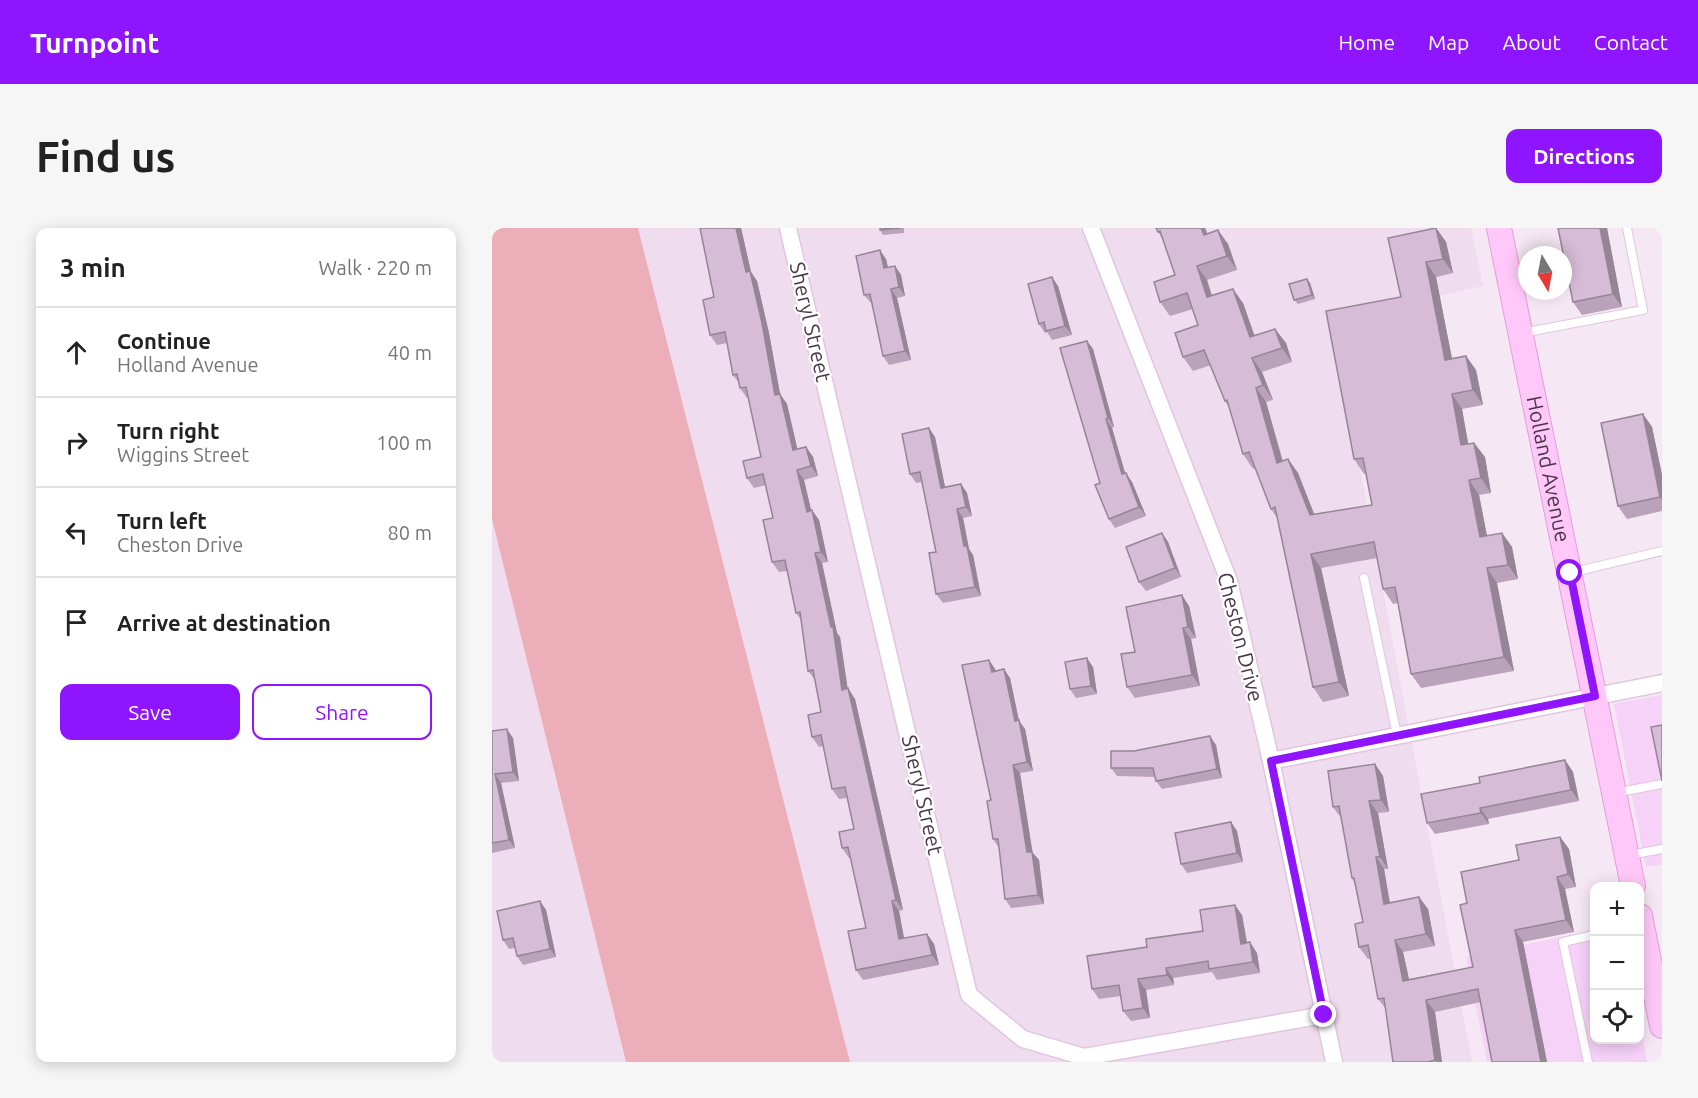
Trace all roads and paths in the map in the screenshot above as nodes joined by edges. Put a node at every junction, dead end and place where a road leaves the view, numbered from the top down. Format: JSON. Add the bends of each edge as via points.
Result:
{"nodes":[{"id":1,"x":788,"y":228,"type":"edge"},
{"id":2,"x":1091,"y":228,"type":"edge"},
{"id":3,"x":1499,"y":228,"type":"edge"},
{"id":4,"x":1627,"y":228,"type":"edge"},
{"id":5,"x":1521,"y":333,"type":"junction"},
{"id":6,"x":1662,"y":551,"type":"edge"},
{"id":7,"x":1570,"y":573,"type":"junction"},
{"id":8,"x":1364,"y":578,"type":"dead end"},
{"id":9,"x":1662,"y":683,"type":"edge"},
{"id":10,"x":1595,"y":696,"type":"junction"},
{"id":11,"x":1397,"y":735,"type":"junction"},
{"id":12,"x":1271,"y":761,"type":"junction"},
{"id":13,"x":1662,"y":784,"type":"edge"},
{"id":14,"x":1615,"y":794,"type":"junction"},
{"id":15,"x":1662,"y":849,"type":"edge"},
{"id":16,"x":1627,"y":855,"type":"junction"},
{"id":17,"x":1633,"y":882,"type":"edge"},
{"id":18,"x":1590,"y":936,"type":"edge"},
{"id":19,"x":1643,"y":936,"type":"edge"},
{"id":20,"x":1324,"y":1015,"type":"junction"},
{"id":21,"x":1662,"y":1026,"type":"edge"},
{"id":22,"x":1334,"y":1062,"type":"edge"},
{"id":23,"x":1588,"y":1062,"type":"edge"}],
"edges":[{"from":1,"to":20,"type":"street","name":"Sheryl Street","via":[[969,995],[1023,1039],[1084,1057]]},
{"from":2,"to":12,"type":"street","name":"Cheston Drive","via":[[1229,581]]},
{"from":3,"to":5,"type":"main road","name":"Holland Avenue"},
{"from":4,"to":5,"type":"lane","via":[[1643,310]]},
{"from":5,"to":7,"type":"main road","name":"Holland Avenue"},
{"from":6,"to":7,"type":"lane"},
{"from":7,"to":10,"type":"main road","name":"Holland Avenue"},
{"from":8,"to":11,"type":"lane"},
{"from":9,"to":10,"type":"street"},
{"from":10,"to":11,"type":"street"},
{"from":10,"to":14,"type":"main road","name":"Holland Avenue"},
{"from":11,"to":12,"type":"street"},
{"from":12,"to":20,"type":"street","name":"Cheston Drive"},
{"from":13,"to":14,"type":"lane"},
{"from":14,"to":16,"type":"main road","name":"Holland Avenue"},
{"from":15,"to":16,"type":"lane"},
{"from":16,"to":17,"type":"main road","name":"Holland Avenue"},
{"from":18,"to":23,"type":"lane","via":[[1563,942]]},
{"from":19,"to":21,"type":"main road"},
{"from":20,"to":22,"type":"street","name":"Cheston Drive"}]}
